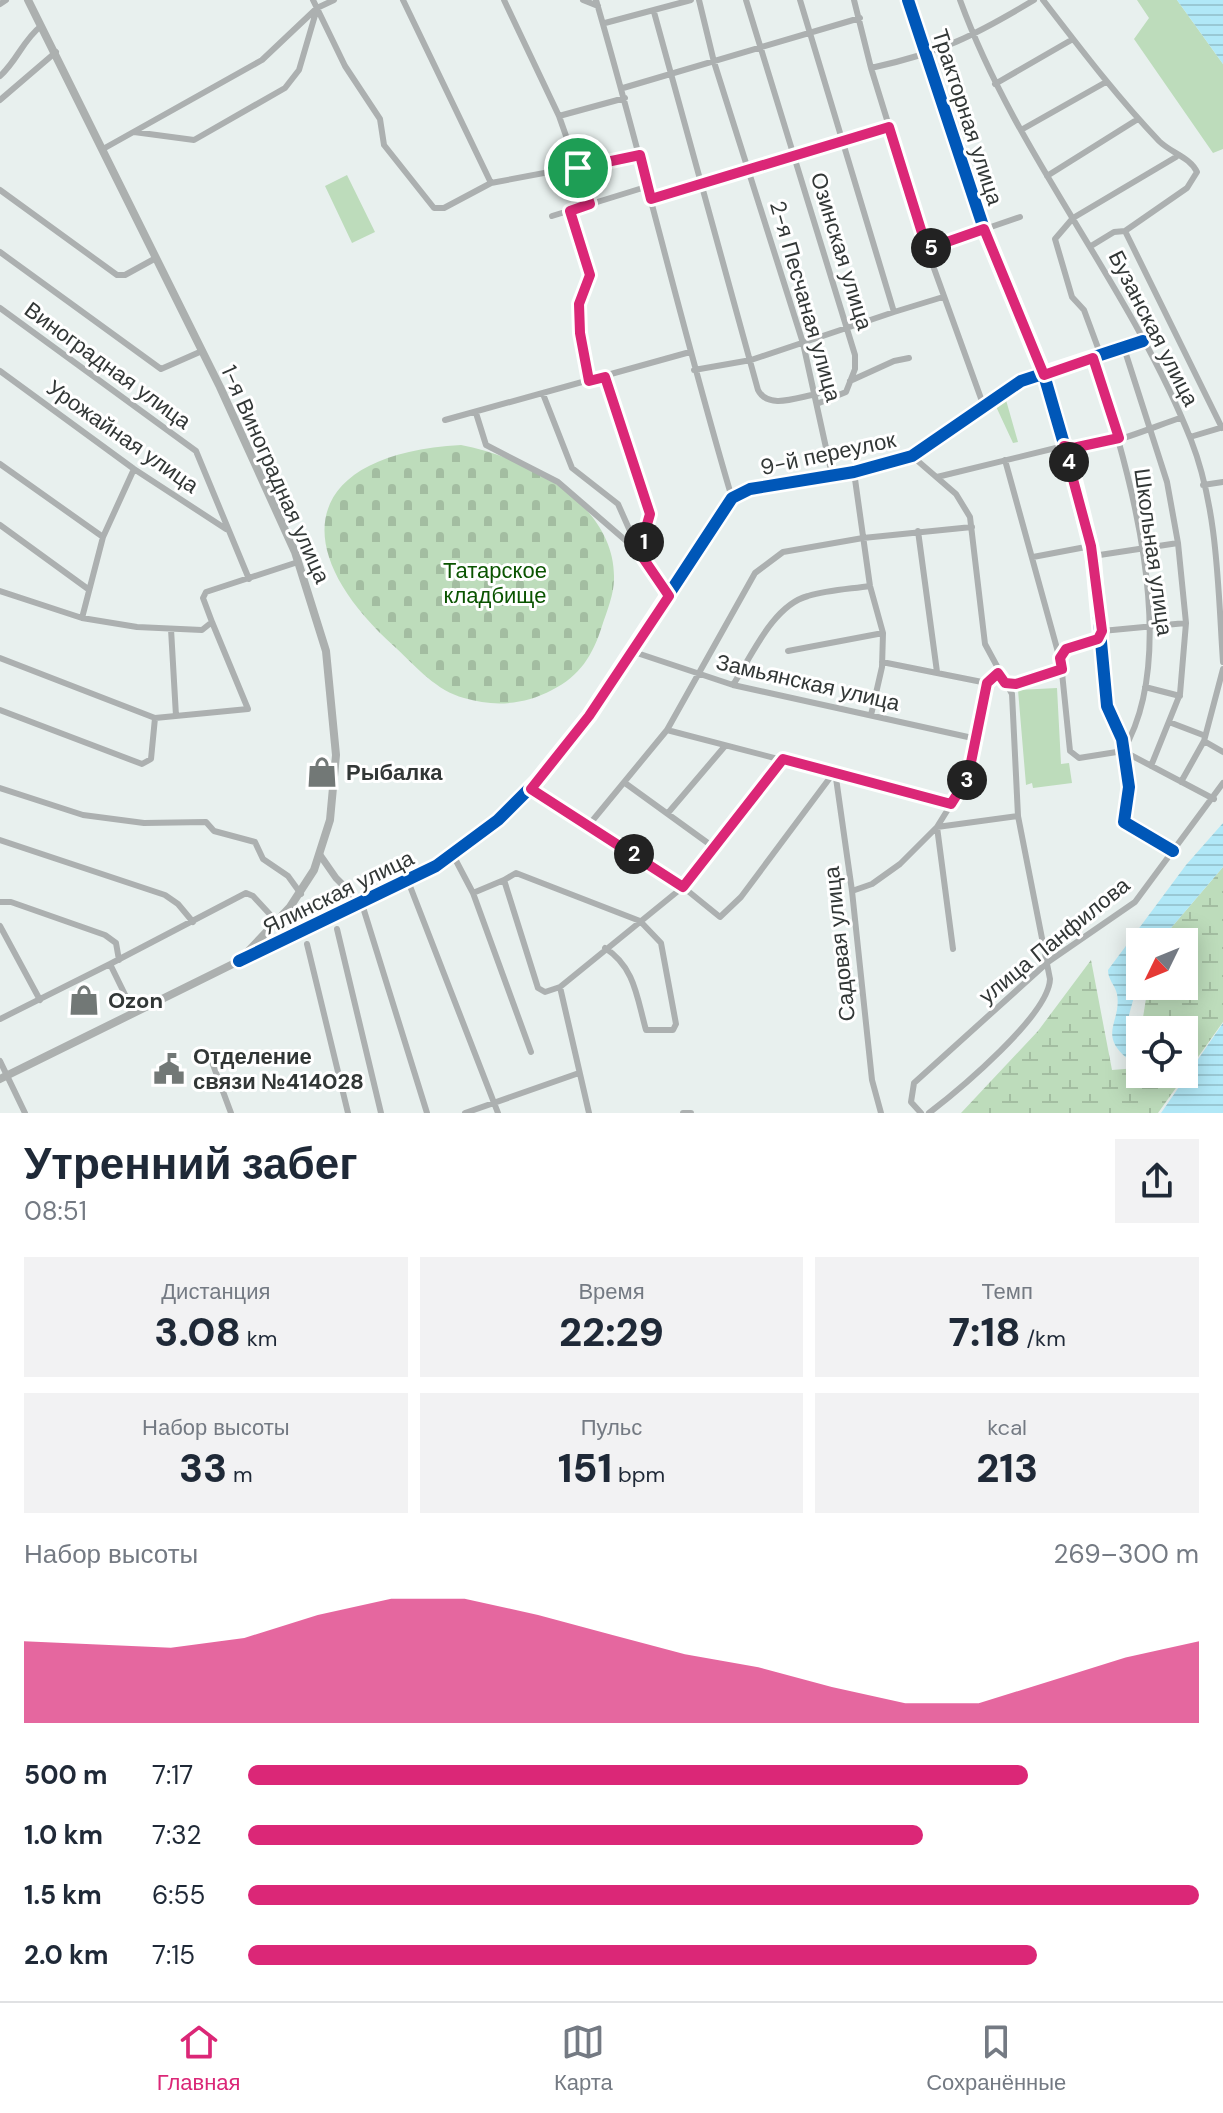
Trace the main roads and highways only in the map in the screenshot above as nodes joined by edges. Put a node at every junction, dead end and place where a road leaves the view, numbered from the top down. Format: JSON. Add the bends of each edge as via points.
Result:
{"nodes":[{"id":1,"x":28,"y":0,"type":"edge"},
{"id":2,"x":4,"y":1077,"type":"edge"}],
"edges":[{"from":1,"to":2,"type":"main road","name":"1-я Виноградная улица","via":[[202,351],[298,562],[326,651],[336,727],[332,801],[320,855],[301,894],[278,922],[239,961]]}]}
